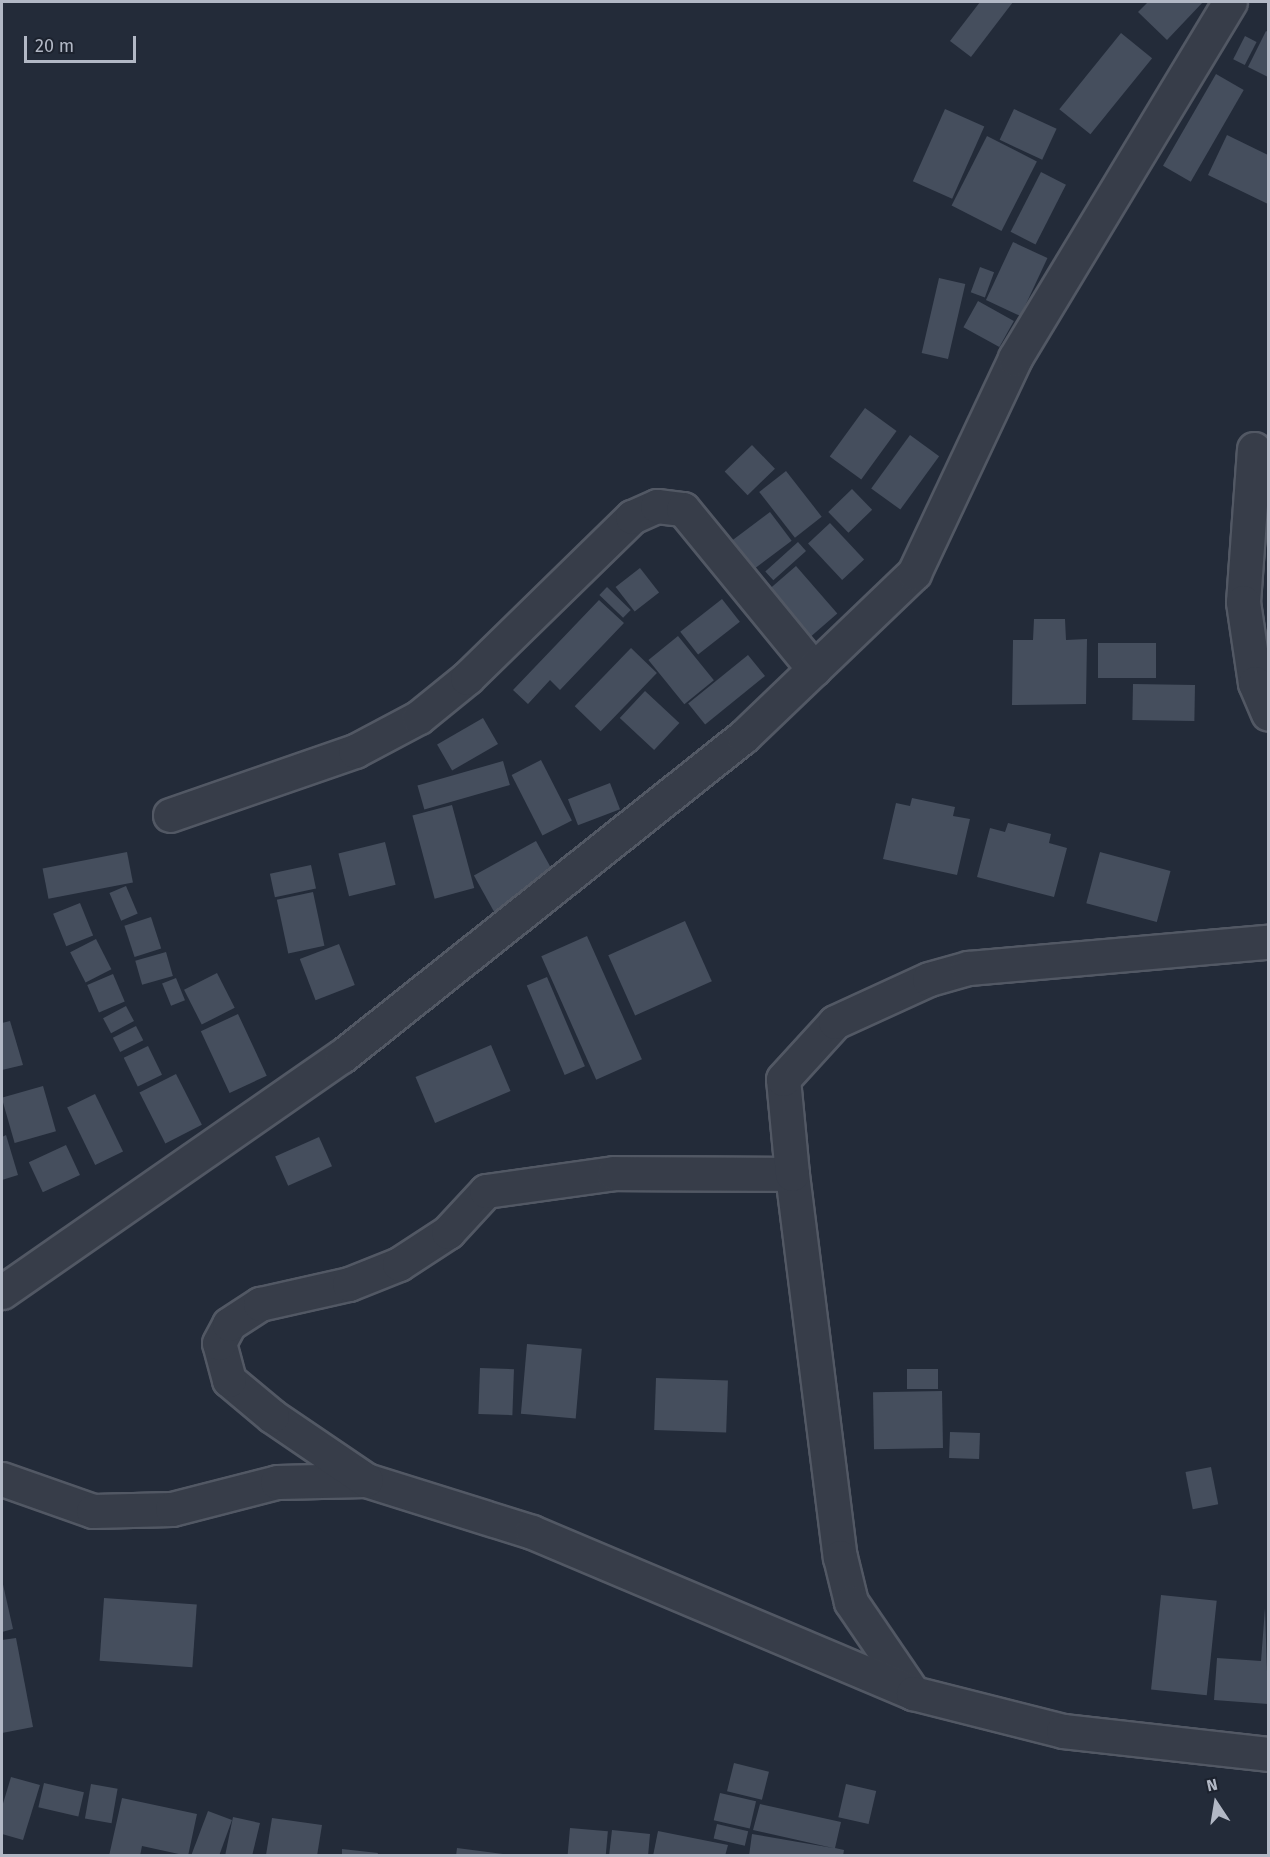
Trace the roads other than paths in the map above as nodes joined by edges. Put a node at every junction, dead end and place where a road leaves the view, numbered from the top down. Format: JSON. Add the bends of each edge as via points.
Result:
{"nodes":[{"id":1,"x":1230,"y":2,"type":"edge"},
{"id":2,"x":1254,"y":449,"type":"dead end"},
{"id":3,"x":814,"y":669,"type":"junction"},
{"id":4,"x":1269,"y":713,"type":"edge"},
{"id":5,"x":170,"y":815,"type":"dead end"},
{"id":6,"x":1269,"y":942,"type":"edge"},
{"id":7,"x":792,"y":1174,"type":"junction"},
{"id":8,"x":2,"y":1292,"type":"edge"},
{"id":9,"x":2,"y":1479,"type":"edge"},
{"id":10,"x":366,"y":1480,"type":"junction"},
{"id":11,"x":913,"y":1693,"type":"junction"},
{"id":12,"x":1269,"y":1754,"type":"edge"}],
"edges":[{"from":1,"to":3,"type":"street","via":[[1015,358],[914,573]]},
{"from":2,"to":4,"type":"street","via":[[1243,602],[1255,683]]},
{"from":3,"to":5,"type":"street","via":[[683,508],[657,506],[632,518],[467,678],[419,717],[355,751]]},
{"from":3,"to":8,"type":"street","via":[[744,736],[342,1056]]},
{"from":6,"to":7,"type":"street","via":[[968,968],[929,979],[835,1022],[783,1079]]},
{"from":7,"to":10,"type":"street","via":[[614,1173],[486,1191],[448,1232],[399,1264],[349,1284],[261,1304],[229,1323],[219,1343],[230,1380],[272,1416]]},
{"from":7,"to":11,"type":"street","via":[[840,1557],[851,1602]]},
{"from":9,"to":10,"type":"street","via":[[93,1511],[172,1509],[277,1482]]},
{"from":10,"to":11,"type":"street","via":[[532,1532]]},
{"from":11,"to":12,"type":"street","via":[[1063,1731]]}]}
